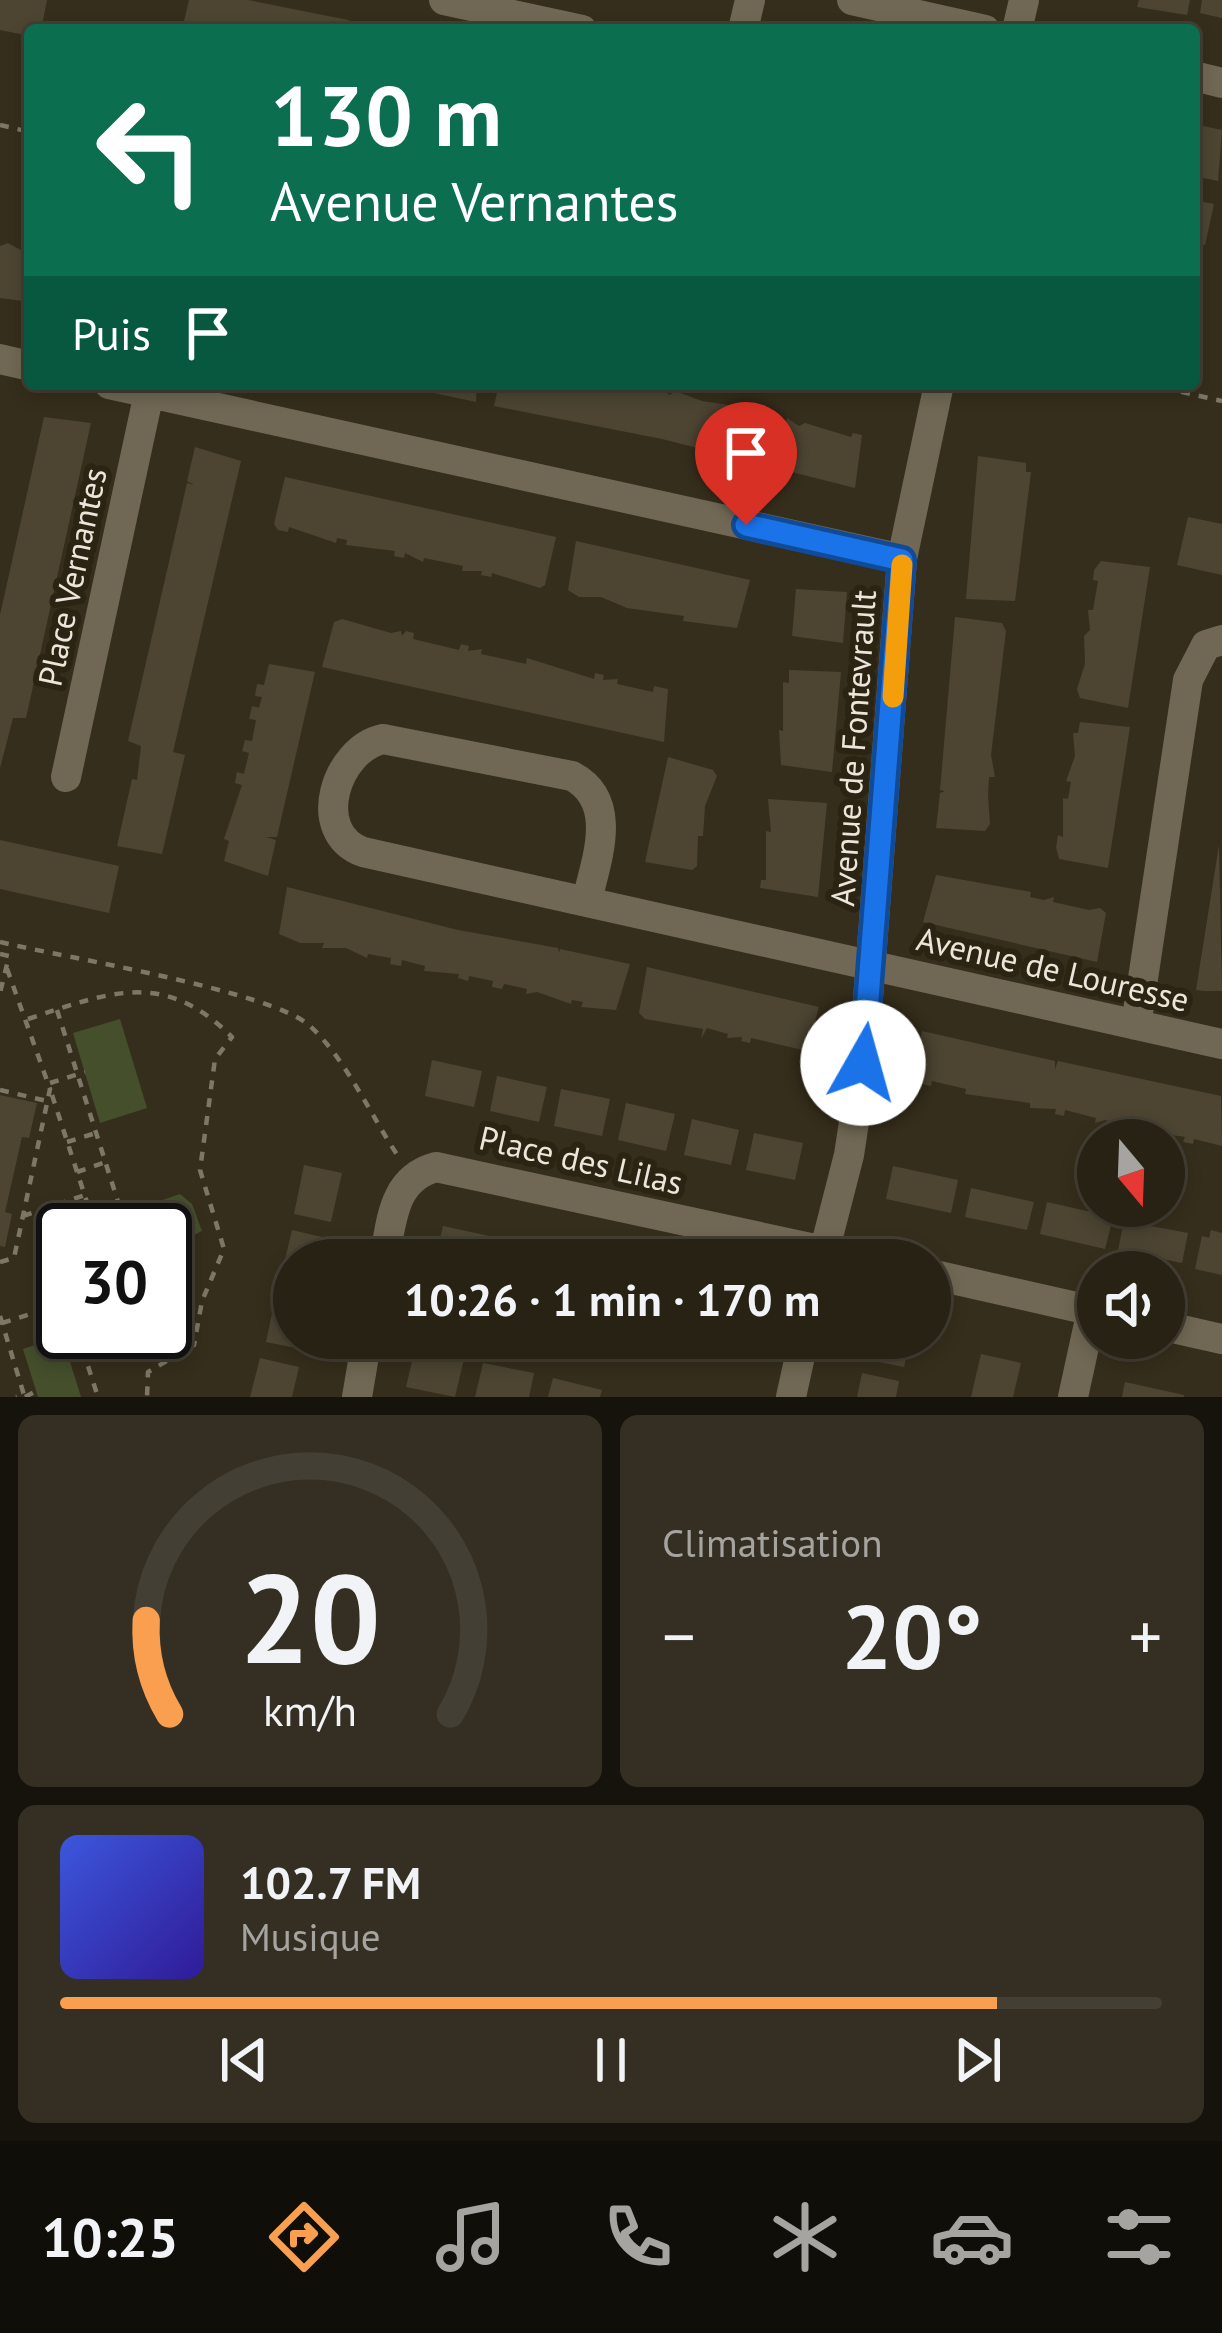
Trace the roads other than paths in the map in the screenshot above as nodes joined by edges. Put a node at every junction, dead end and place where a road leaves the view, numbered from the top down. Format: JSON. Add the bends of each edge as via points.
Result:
{"nodes":[{"id":1,"x":444,"y":0,"type":"edge"},
{"id":2,"x":853,"y":0,"type":"edge"},
{"id":3,"x":554,"y":24,"type":"edge"},
{"id":4,"x":959,"y":24,"type":"edge"},
{"id":5,"x":136,"y":390,"type":"edge"},
{"id":6,"x":938,"y":390,"type":"edge"},
{"id":7,"x":149,"y":393,"type":"junction"},
{"id":8,"x":902,"y":560,"type":"junction"},
{"id":9,"x":1222,"y":640,"type":"edge"},
{"id":10,"x":66,"y":776,"type":"dead end"},
{"id":11,"x":587,"y":900,"type":"junction"},
{"id":12,"x":874,"y":966,"type":"junction"},
{"id":13,"x":1136,"y":1025,"type":"junction"},
{"id":14,"x":1222,"y":1044,"type":"edge"},
{"id":15,"x":390,"y":1239,"type":"edge"},
{"id":16,"x":753,"y":1239,"type":"edge"},
{"id":17,"x":827,"y":1239,"type":"edge"},
{"id":18,"x":951,"y":1279,"type":"edge"},
{"id":19,"x":1077,"y":1307,"type":"edge"},
{"id":20,"x":1185,"y":1331,"type":"edge"},
{"id":21,"x":1222,"y":1340,"type":"edge"},
{"id":22,"x":363,"y":1359,"type":"edge"},
{"id":23,"x":799,"y":1359,"type":"edge"},
{"id":24,"x":1083,"y":1359,"type":"edge"},
{"id":25,"x":357,"y":1397,"type":"edge"},
{"id":26,"x":791,"y":1397,"type":"edge"},
{"id":27,"x":1073,"y":1397,"type":"edge"}],
"edges":[{"from":1,"to":3,"type":"street"},
{"from":2,"to":4,"type":"street"},
{"from":5,"to":7,"type":"street"},
{"from":6,"to":8,"type":"street","name":"Avenue de Fontevrault"},
{"from":7,"to":8,"type":"street"},
{"from":7,"to":10,"type":"street","name":"Place Vernantes"},
{"from":8,"to":12,"type":"street","name":"Avenue de Fontevrault"},
{"from":9,"to":13,"type":"street","via":[[1206,645],[1189,680]]},
{"from":11,"to":11,"type":"street","name":"Avenue de Louresse","via":[[354,849],[335,819],[343,767],[366,743],[383,739],[587,784],[602,819]]},
{"from":11,"to":12,"type":"street","name":"Avenue de Louresse"},
{"from":12,"to":13,"type":"street","name":"Avenue de Louresse"},
{"from":12,"to":17,"type":"street","name":"Avenue de Fontevrault","via":[[849,1155]]},
{"from":13,"to":14,"type":"street","name":"Avenue de Louresse"},
{"from":15,"to":16,"type":"street","name":"Place des Lilas","via":[[405,1183],[436,1167]]},
{"from":18,"to":19,"type":"street"},
{"from":20,"to":21,"type":"street"},
{"from":22,"to":25,"type":"street"},
{"from":23,"to":26,"type":"street"},
{"from":24,"to":27,"type":"street"}]}
